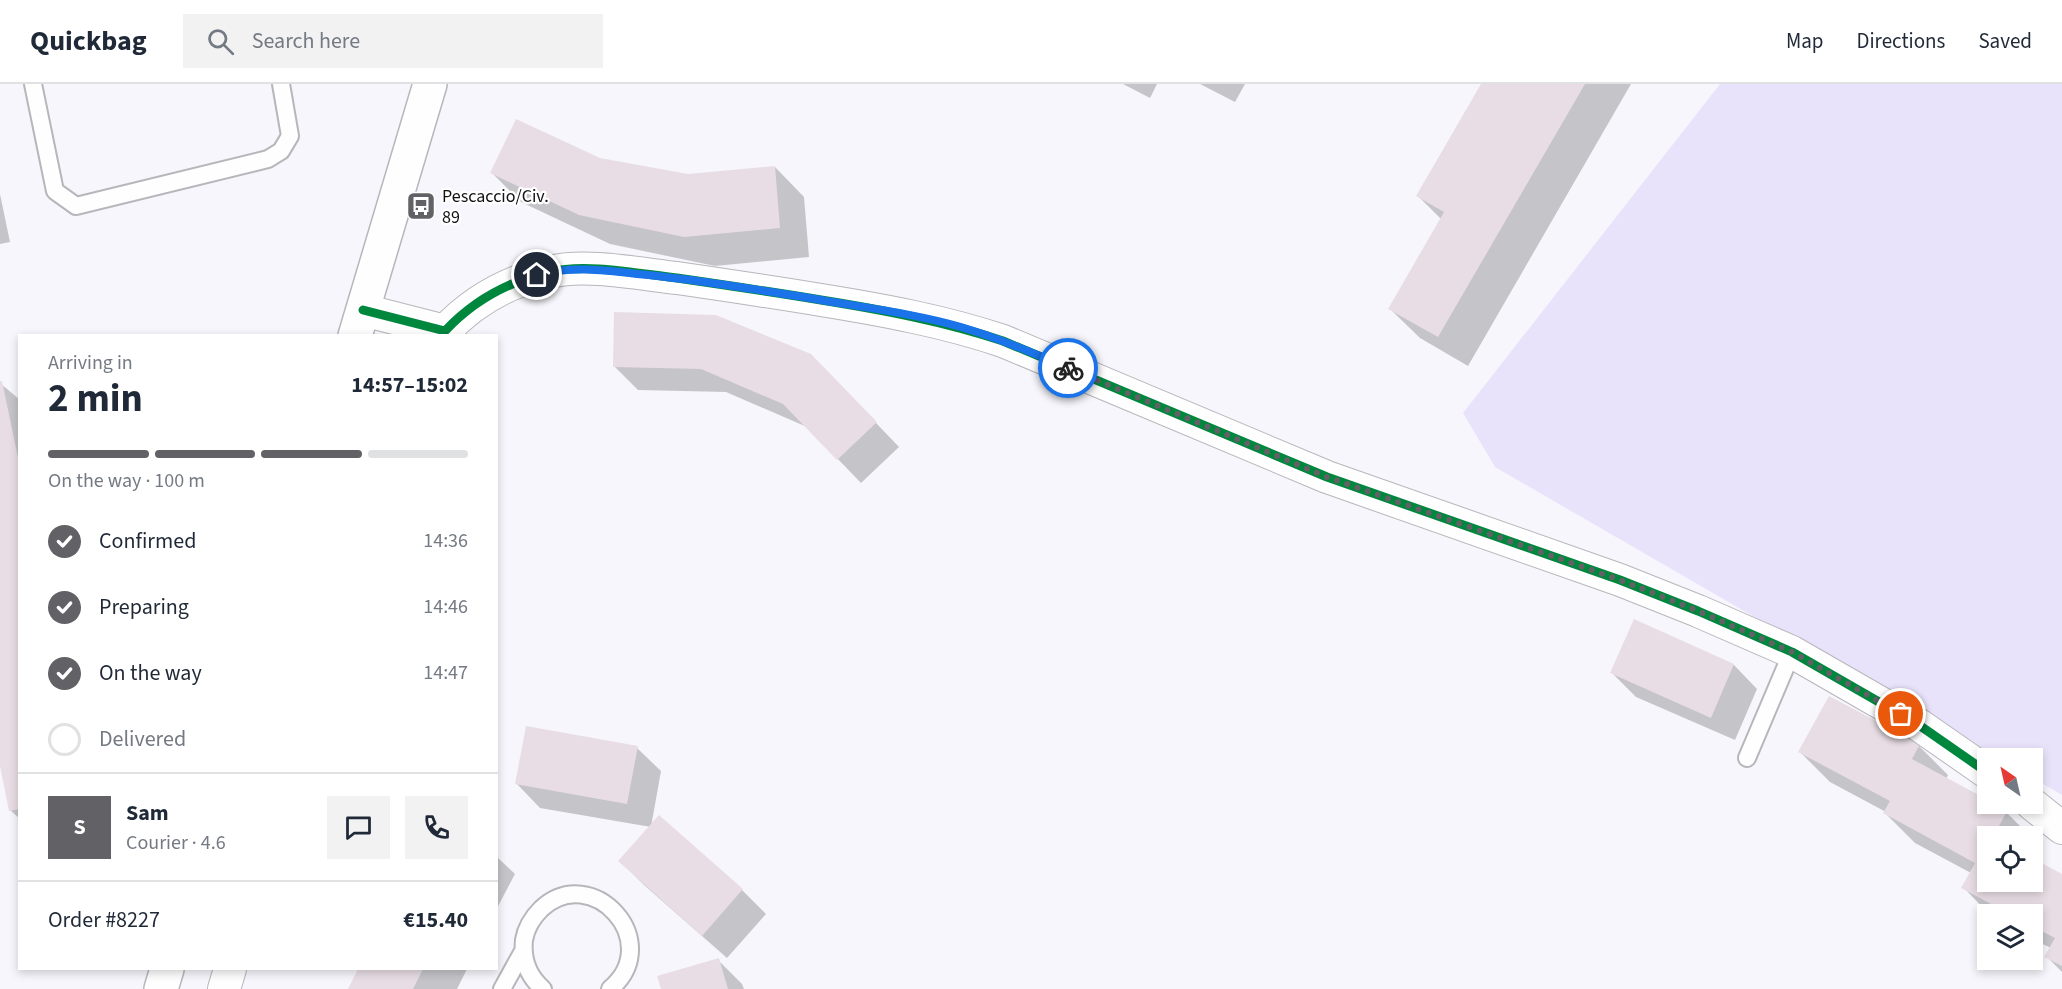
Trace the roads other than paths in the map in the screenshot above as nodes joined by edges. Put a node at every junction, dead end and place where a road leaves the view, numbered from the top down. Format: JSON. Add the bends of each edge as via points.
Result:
{"nodes":[{"id":1,"x":33,"y":84,"type":"edge"},
{"id":2,"x":281,"y":84,"type":"edge"},
{"id":3,"x":429,"y":84,"type":"edge"},
{"id":4,"x":359,"y":323,"type":"edge"},
{"id":5,"x":444,"y":333,"type":"edge"},
{"id":6,"x":1792,"y":652,"type":"junction"},
{"id":7,"x":1747,"y":758,"type":"dead end"},
{"id":8,"x":1977,"y":765,"type":"edge"},
{"id":9,"x":523,"y":951,"type":"junction"},
{"id":10,"x":167,"y":970,"type":"edge"},
{"id":11,"x":230,"y":970,"type":"edge"},
{"id":12,"x":161,"y":989,"type":"edge"},
{"id":13,"x":224,"y":989,"type":"edge"},
{"id":14,"x":502,"y":989,"type":"edge"},
{"id":15,"x":543,"y":989,"type":"edge"},
{"id":16,"x":610,"y":989,"type":"edge"}],
"edges":[{"from":1,"to":2,"type":"lane","via":[[55,191],[76,206],[268,159],[281,151],[290,136]]},
{"from":3,"to":4,"type":"street"},
{"from":4,"to":5,"type":"street"},
{"from":5,"to":6,"type":"street","via":[[471,307],[501,289],[552,271],[582,268],[727,285],[960,327],[1003,341],[1327,477],[1620,580]]},
{"from":6,"to":7,"type":"lane"},
{"from":6,"to":8,"type":"street","via":[[1919,725]]},
{"from":9,"to":14,"type":"lane"},
{"from":9,"to":15,"type":"lane","via":[[526,968]]},
{"from":9,"to":16,"type":"lane","via":[[525,933],[546,904],[580,895],[597,899],[624,922],[629,939],[629,957],[623,974]]},
{"from":10,"to":12,"type":"street"},
{"from":11,"to":13,"type":"street"}]}
